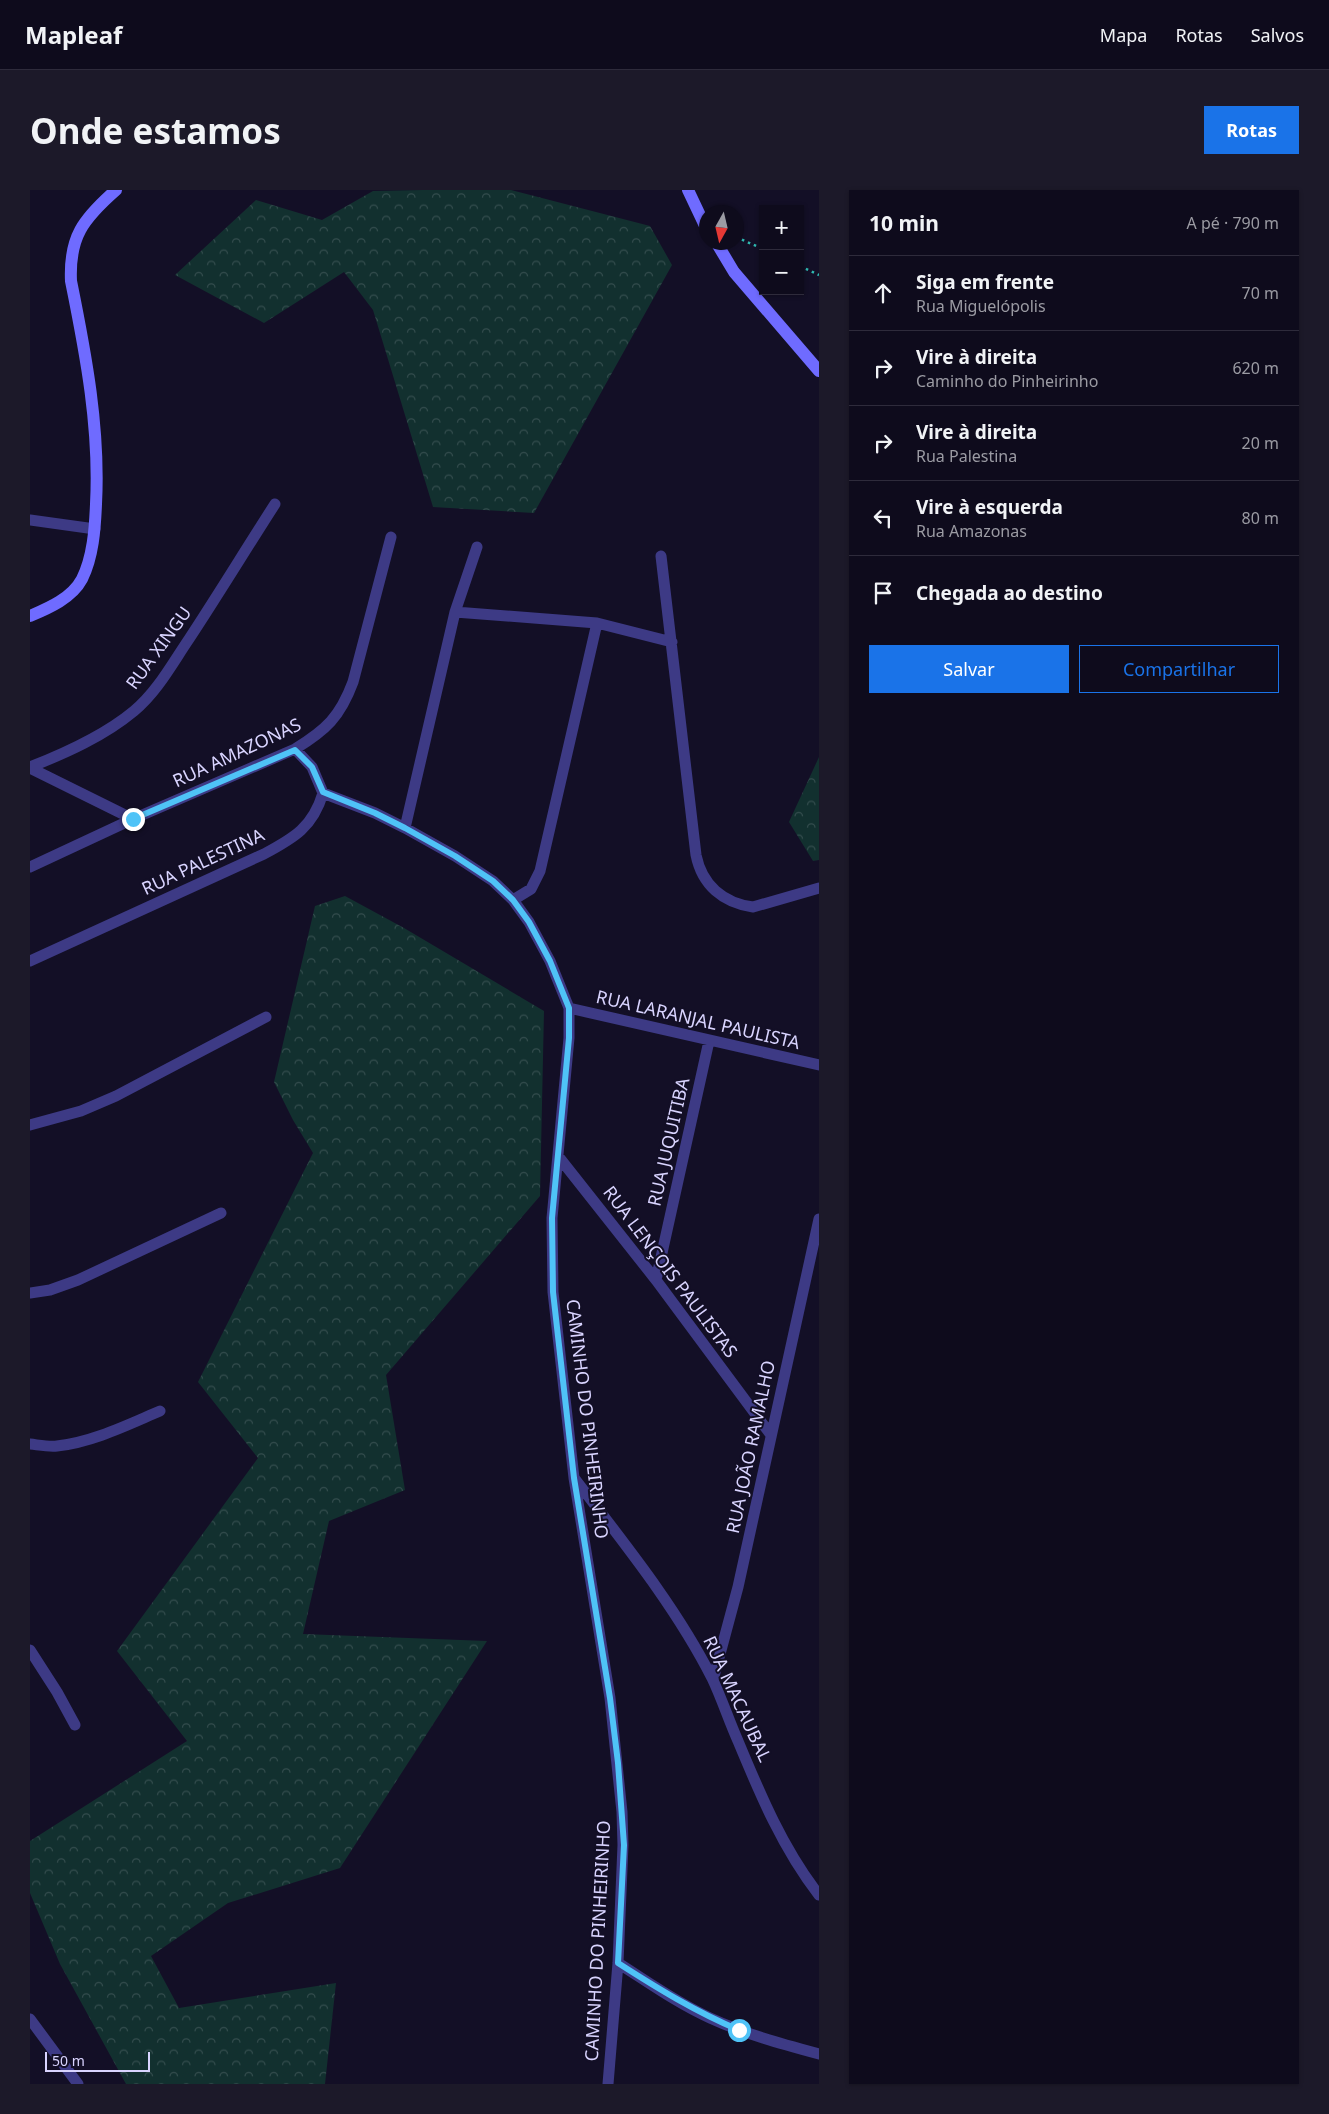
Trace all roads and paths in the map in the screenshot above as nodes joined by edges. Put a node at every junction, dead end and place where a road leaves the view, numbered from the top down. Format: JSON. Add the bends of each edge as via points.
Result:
{"nodes":[{"id":1,"x":116,"y":190,"type":"edge"},
{"id":2,"x":688,"y":190,"type":"edge"},
{"id":3,"x":699,"y":213,"type":"edge"},
{"id":4,"x":744,"y":241,"type":"edge"},
{"id":5,"x":759,"y":247,"type":"edge"},
{"id":6,"x":721,"y":250,"type":"edge"},
{"id":7,"x":804,"y":268,"type":"edge"},
{"id":8,"x":819,"y":275,"type":"edge"},
{"id":9,"x":819,"y":371,"type":"edge"},
{"id":10,"x":274,"y":504,"type":"dead end"},
{"id":11,"x":30,"y":520,"type":"edge"},
{"id":12,"x":95,"y":529,"type":"junction"},
{"id":13,"x":391,"y":537,"type":"dead end"},
{"id":14,"x":477,"y":547,"type":"dead end"},
{"id":15,"x":661,"y":556,"type":"dead end"},
{"id":16,"x":455,"y":612,"type":"junction"},
{"id":17,"x":30,"y":616,"type":"edge"},
{"id":18,"x":597,"y":623,"type":"junction"},
{"id":19,"x":672,"y":642,"type":"junction"},
{"id":20,"x":295,"y":750,"type":"junction"},
{"id":21,"x":30,"y":768,"type":"edge"},
{"id":22,"x":323,"y":792,"type":"junction"},
{"id":23,"x":133,"y":819,"type":"junction"},
{"id":24,"x":405,"y":828,"type":"junction"},
{"id":25,"x":30,"y":867,"type":"edge"},
{"id":26,"x":819,"y":888,"type":"edge"},
{"id":27,"x":513,"y":900,"type":"junction"},
{"id":28,"x":30,"y":961,"type":"edge"},
{"id":29,"x":569,"y":1008,"type":"junction"},
{"id":30,"x":266,"y":1017,"type":"dead end"},
{"id":31,"x":710,"y":1040,"type":"junction"},
{"id":32,"x":819,"y":1065,"type":"edge"},
{"id":33,"x":30,"y":1125,"type":"edge"},
{"id":34,"x":558,"y":1156,"type":"junction"},
{"id":35,"x":221,"y":1213,"type":"dead end"},
{"id":36,"x":819,"y":1219,"type":"edge"},
{"id":37,"x":656,"y":1280,"type":"junction"},
{"id":38,"x":30,"y":1293,"type":"edge"},
{"id":39,"x":160,"y":1411,"type":"dead end"},
{"id":40,"x":771,"y":1435,"type":"junction"},
{"id":41,"x":30,"y":1444,"type":"edge"},
{"id":42,"x":574,"y":1478,"type":"junction"},
{"id":43,"x":30,"y":1650,"type":"edge"},
{"id":44,"x":713,"y":1680,"type":"junction"},
{"id":45,"x":75,"y":1725,"type":"dead end"},
{"id":46,"x":819,"y":1894,"type":"edge"},
{"id":47,"x":618,"y":1963,"type":"junction"},
{"id":48,"x":30,"y":2019,"type":"edge"},
{"id":49,"x":819,"y":2054,"type":"edge"},
{"id":50,"x":78,"y":2084,"type":"edge"},
{"id":51,"x":608,"y":2084,"type":"edge"}],
"edges":[{"from":1,"to":12,"type":"street","via":[[85,222],[75,239],[70,261],[93,401],[97,459]]},
{"from":2,"to":3,"type":"street"},
{"from":4,"to":5,"type":"path"},
{"from":6,"to":9,"type":"street","via":[[734,272]]},
{"from":7,"to":8,"type":"path"},
{"from":10,"to":21,"type":"street","name":"RUA XINGU","via":[[154,690],[134,711],[110,728]]},
{"from":11,"to":12,"type":"street"},
{"from":12,"to":17,"type":"street","via":[[82,579],[68,596]]},
{"from":13,"to":20,"type":"street","name":"RUA AMAZONAS","via":[[354,682],[345,703],[336,718],[318,735]]},
{"from":14,"to":16,"type":"street"},
{"from":15,"to":19,"type":"street"},
{"from":16,"to":18,"type":"street"},
{"from":16,"to":24,"type":"street"},
{"from":18,"to":19,"type":"street"},
{"from":18,"to":27,"type":"street","via":[[540,872],[531,889]]},
{"from":19,"to":26,"type":"street","via":[[696,855],[702,874],[719,894],[742,906],[753,907]]},
{"from":20,"to":22,"type":"street","via":[[312,767]]},
{"from":20,"to":23,"type":"street","name":"RUA AMAZONAS"},
{"from":21,"to":23,"type":"street"},
{"from":22,"to":24,"type":"street","name":"CAMINHO DO PINHEIRINHO"},
{"from":22,"to":28,"type":"street","name":"RUA PALESTINA","via":[[314,817],[289,840]]},
{"from":23,"to":25,"type":"street","name":"RUA AMAZONAS"},
{"from":24,"to":27,"type":"street","name":"CAMINHO DO PINHEIRINHO","via":[[493,881]]},
{"from":27,"to":29,"type":"street","name":"CAMINHO DO PINHEIRINHO","via":[[550,961]]},
{"from":29,"to":31,"type":"street","name":"RUA LARANJAL PAULISTA"},
{"from":29,"to":34,"type":"street","name":"CAMINHO DO PINHEIRINHO"},
{"from":30,"to":33,"type":"street","via":[[116,1096],[81,1111]]},
{"from":31,"to":32,"type":"street","name":"RUA LARANJAL PAULISTA"},
{"from":31,"to":37,"type":"street","name":"RUA JUQUITIBA"},
{"from":34,"to":37,"type":"street","name":"RUA LENÇOIS PAULISTAS"},
{"from":34,"to":42,"type":"street","name":"CAMINHO DO PINHEIRINHO","via":[[552,1218],[553,1292]]},
{"from":35,"to":38,"type":"street","via":[[78,1280]]},
{"from":36,"to":40,"type":"street","name":"RUA JOÃO RAMALHO"},
{"from":37,"to":40,"type":"street","name":"RUA LENÇOIS PAULISTAS"},
{"from":39,"to":41,"type":"street","via":[[80,1442],[56,1446]]},
{"from":40,"to":44,"type":"street","name":"RUA JOÃO RAMALHO","via":[[734,1605]]},
{"from":42,"to":44,"type":"street","name":"RUA MACAUBAL","via":[[666,1602]]},
{"from":42,"to":47,"type":"street","name":"CAMINHO DO PINHEIRINHO","via":[[618,1763],[624,1845]]},
{"from":43,"to":45,"type":"street"},
{"from":44,"to":46,"type":"street","name":"RUA MACAUBAL","via":[[786,1845]]},
{"from":47,"to":49,"type":"street","via":[[670,1997],[710,2018]]},
{"from":47,"to":51,"type":"street","name":"CAMINHO DO PINHEIRINHO"},
{"from":48,"to":50,"type":"street"}]}
